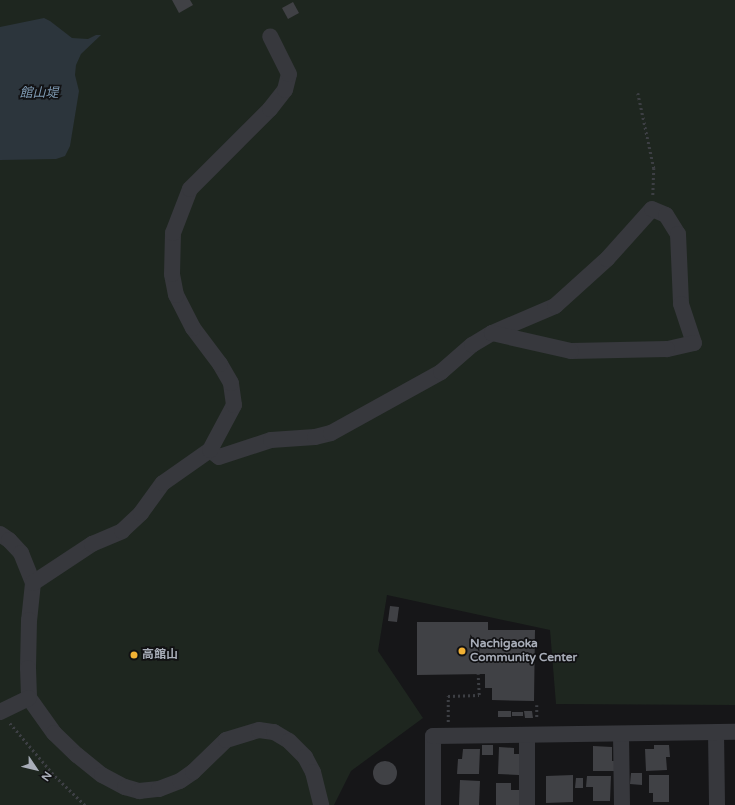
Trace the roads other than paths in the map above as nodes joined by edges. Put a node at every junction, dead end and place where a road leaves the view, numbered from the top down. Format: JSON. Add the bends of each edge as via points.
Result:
{"nodes":[{"id":1,"x":270,"y":36,"type":"dead end"},
{"id":2,"x":492,"y":333,"type":"junction"},
{"id":3,"x":210,"y":450,"type":"junction"},
{"id":4,"x":0,"y":534,"type":"edge"},
{"id":5,"x":33,"y":583,"type":"junction"},
{"id":6,"x":30,"y":698,"type":"junction"},
{"id":7,"x":0,"y":712,"type":"edge"},
{"id":8,"x":716,"y":732,"type":"junction"},
{"id":9,"x":735,"y":732,"type":"edge"},
{"id":10,"x":621,"y":734,"type":"junction"},
{"id":11,"x":527,"y":735,"type":"junction"},
{"id":12,"x":321,"y":805,"type":"edge"},
{"id":13,"x":433,"y":805,"type":"edge"},
{"id":14,"x":527,"y":805,"type":"edge"},
{"id":15,"x":622,"y":805,"type":"edge"},
{"id":16,"x":717,"y":805,"type":"edge"}],
"edges":[{"from":1,"to":3,"type":"street","via":[[289,74],[285,90],[270,109],[190,189],[173,233],[172,274],[176,295],[193,328],[232,383],[234,405]]},
{"from":2,"to":2,"type":"street","via":[[555,306],[607,259],[652,209],[666,214],[678,234],[681,304],[694,343],[667,349],[571,351]]},
{"from":2,"to":3,"type":"street","via":[[472,345],[441,372],[332,433],[315,437],[270,440],[219,458]]},
{"from":3,"to":5,"type":"street","via":[[164,483],[141,513],[122,531],[92,544]]},
{"from":4,"to":5,"type":"street","via":[[21,553]]},
{"from":5,"to":6,"type":"street","via":[[29,620]]},
{"from":6,"to":7,"type":"street"},
{"from":6,"to":12,"type":"street","via":[[54,733],[77,755],[102,775],[139,791],[159,789],[180,781],[226,740],[259,730],[274,732],[289,741],[305,756],[313,772]]},
{"from":8,"to":9,"type":"street"},
{"from":8,"to":10,"type":"street"},
{"from":8,"to":16,"type":"street"},
{"from":10,"to":11,"type":"street"},
{"from":10,"to":15,"type":"street"},
{"from":11,"to":13,"type":"street","via":[[433,736]]},
{"from":11,"to":14,"type":"street"}]}
